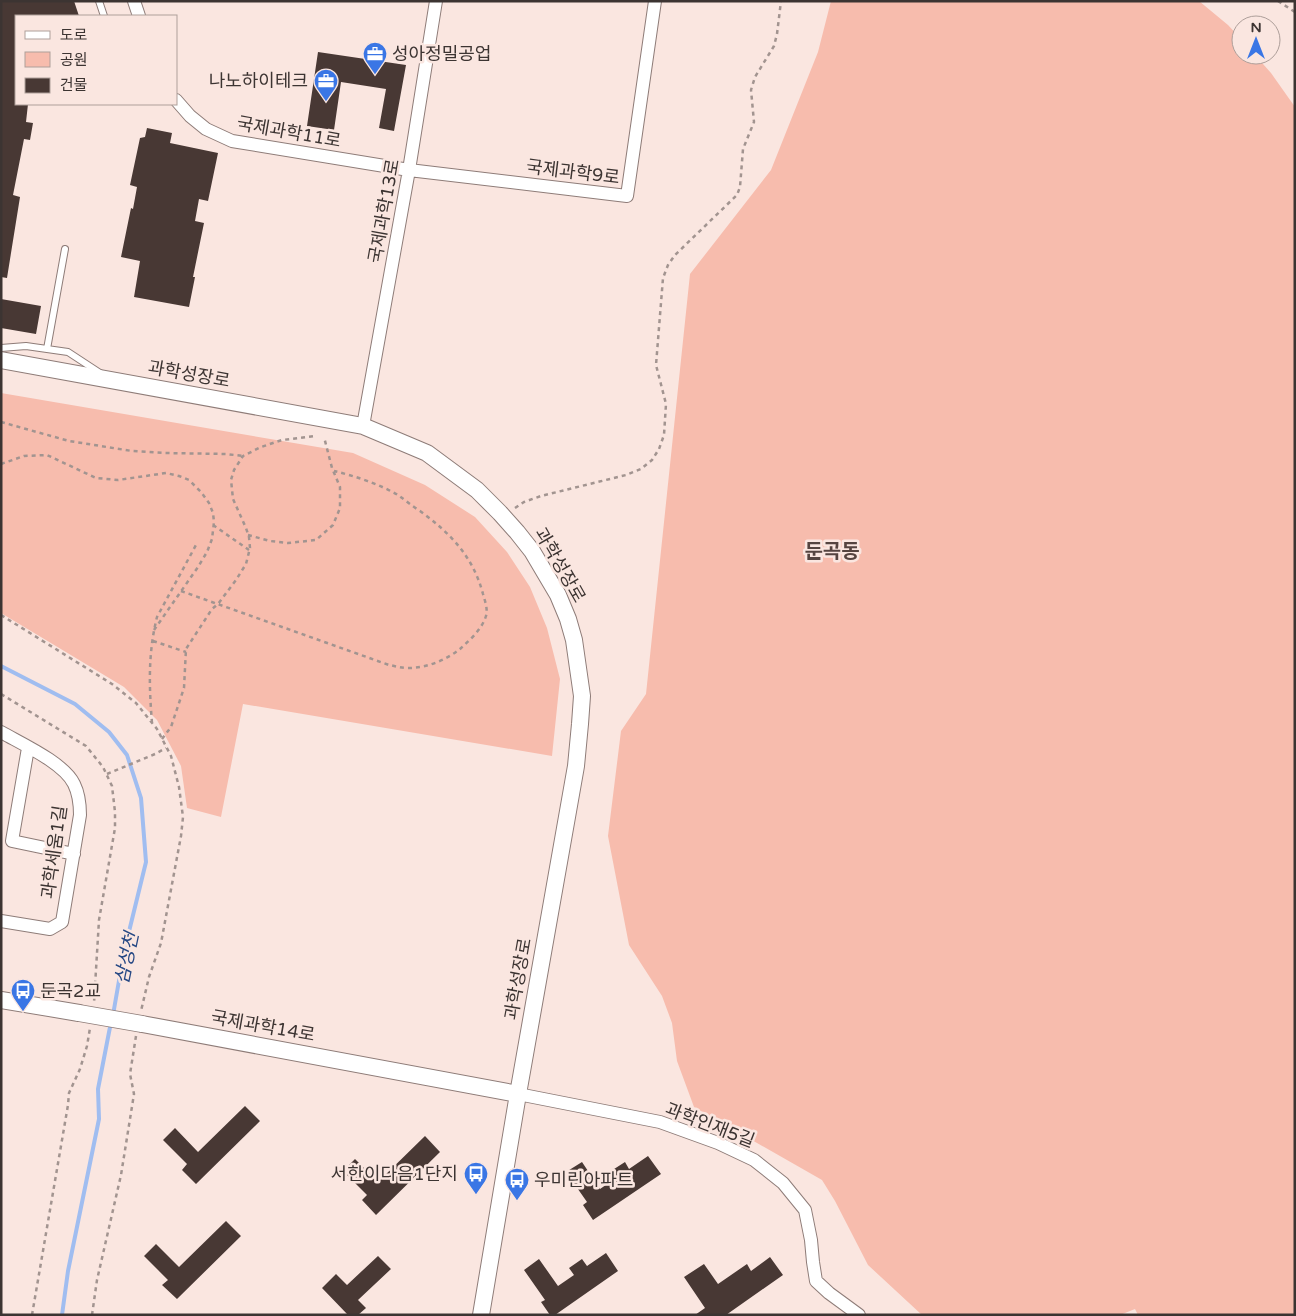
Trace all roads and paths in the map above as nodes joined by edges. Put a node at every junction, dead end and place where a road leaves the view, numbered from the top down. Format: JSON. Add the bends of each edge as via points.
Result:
{"nodes":[{"id":1,"x":98,"y":1,"type":"edge"},
{"id":2,"x":134,"y":1,"type":"edge"},
{"id":3,"x":436,"y":1,"type":"edge"},
{"id":4,"x":656,"y":1,"type":"edge"},
{"id":5,"x":781,"y":1,"type":"edge"},
{"id":6,"x":1278,"y":1,"type":"edge"},
{"id":7,"x":1295,"y":12,"type":"edge"},
{"id":8,"x":104,"y":15,"type":"edge"},
{"id":9,"x":139,"y":15,"type":"edge"},
{"id":10,"x":178,"y":102,"type":"edge"},
{"id":11,"x":409,"y":170,"type":"junction"},
{"id":12,"x":65,"y":249,"type":"dead end"},
{"id":13,"x":1,"y":348,"type":"edge"},
{"id":14,"x":47,"y":349,"type":"junction"},
{"id":15,"x":1,"y":360,"type":"edge"},
{"id":16,"x":111,"y":380,"type":"junction"},
{"id":17,"x":1,"y":422,"type":"edge"},
{"id":18,"x":363,"y":426,"type":"junction"},
{"id":19,"x":316,"y":436,"type":"dead end"},
{"id":20,"x":324,"y":437,"type":"dead end"},
{"id":21,"x":243,"y":456,"type":"junction"},
{"id":22,"x":1,"y":464,"type":"edge"},
{"id":23,"x":334,"y":471,"type":"junction"},
{"id":24,"x":503,"y":516,"type":"junction"},
{"id":25,"x":213,"y":525,"type":"junction"},
{"id":26,"x":248,"y":536,"type":"junction"},
{"id":27,"x":196,"y":545,"type":"dead end"},
{"id":28,"x":250,"y":550,"type":"junction"},
{"id":29,"x":181,"y":591,"type":"junction"},
{"id":30,"x":218,"y":604,"type":"junction"},
{"id":31,"x":1,"y":615,"type":"edge"},
{"id":32,"x":154,"y":630,"type":"junction"},
{"id":33,"x":153,"y":641,"type":"junction"},
{"id":34,"x":186,"y":652,"type":"junction"},
{"id":35,"x":1,"y":694,"type":"edge"},
{"id":36,"x":152,"y":724,"type":"junction"},
{"id":37,"x":1,"y":732,"type":"edge"},
{"id":38,"x":162,"y":739,"type":"junction"},
{"id":39,"x":28,"y":748,"type":"junction"},
{"id":40,"x":166,"y":748,"type":"junction"},
{"id":41,"x":107,"y":774,"type":"junction"},
{"id":42,"x":7,"y":840,"type":"edge"},
{"id":43,"x":74,"y":854,"type":"junction"},
{"id":44,"x":1,"y":921,"type":"edge"},
{"id":45,"x":1,"y":1000,"type":"edge"},
{"id":46,"x":87,"y":1015,"type":"junction"},
{"id":47,"x":140,"y":1024,"type":"junction"},
{"id":48,"x":518,"y":1094,"type":"junction"},
{"id":49,"x":32,"y":1315,"type":"edge"},
{"id":50,"x":92,"y":1315,"type":"edge"},
{"id":51,"x":481,"y":1315,"type":"edge"},
{"id":52,"x":859,"y":1315,"type":"edge"}],
"edges":[{"from":1,"to":8,"type":"lane"},
{"from":2,"to":9,"type":"street"},
{"from":3,"to":11,"type":"street","name":"국제과학13로"},
{"from":4,"to":11,"type":"street","name":"국제과학9로","via":[[627,196]]},
{"from":5,"to":24,"type":"path","via":[[774,46],[751,90],[754,122],[743,149],[737,195],[675,255],[663,278],[656,365],[666,404],[664,435],[659,449],[641,469],[541,496],[524,502]]},
{"from":6,"to":7,"type":"path"},
{"from":10,"to":11,"type":"street","name":"국제과학11로","via":[[206,129],[232,141]]},
{"from":11,"to":18,"type":"street","name":"국제과학13로"},
{"from":12,"to":14,"type":"lane"},
{"from":13,"to":14,"type":"lane","via":[[26,346]]},
{"from":14,"to":16,"type":"lane","via":[[68,352]]},
{"from":15,"to":16,"type":"street","name":"과학성장로"},
{"from":16,"to":18,"type":"street","name":"과학성장로"},
{"from":17,"to":21,"type":"path","via":[[69,441],[132,451]]},
{"from":18,"to":24,"type":"street","name":"과학성장로","via":[[426,454],[477,490]]},
{"from":19,"to":21,"type":"path","via":[[282,440]]},
{"from":20,"to":23,"type":"path"},
{"from":21,"to":26,"type":"path","via":[[231,480],[234,500]]},
{"from":22,"to":25,"type":"path","via":[[24,456],[47,455],[96,478],[118,480],[166,473],[179,476],[189,480],[201,492],[211,508]]},
{"from":23,"to":26,"type":"path","via":[[340,487],[340,508],[333,525],[316,540],[270,541]]},
{"from":23,"to":30,"type":"path","via":[[399,496],[437,524],[457,544],[479,579],[486,607],[484,622],[470,640],[436,663],[406,668],[389,665]]},
{"from":24,"to":48,"type":"street","name":"과학성장로","via":[[532,551],[558,595],[574,640],[582,696],[576,766]]},
{"from":25,"to":28,"type":"path"},
{"from":25,"to":29,"type":"path","via":[[207,552]]},
{"from":26,"to":28,"type":"path"},
{"from":27,"to":32,"type":"path","via":[[157,617]]},
{"from":28,"to":30,"type":"path","via":[[246,564]]},
{"from":29,"to":30,"type":"path"},
{"from":29,"to":32,"type":"path"},
{"from":30,"to":34,"type":"path"},
{"from":31,"to":36,"type":"path","via":[[112,684],[136,703]]},
{"from":32,"to":33,"type":"path"},
{"from":33,"to":34,"type":"path"},
{"from":33,"to":36,"type":"path","via":[[149,666]]},
{"from":34,"to":38,"type":"path","via":[[184,688],[171,727]]},
{"from":35,"to":41,"type":"path","via":[[86,746]]},
{"from":36,"to":38,"type":"path"},
{"from":37,"to":39,"type":"street","name":"과학세움1길"},
{"from":38,"to":40,"type":"path"},
{"from":39,"to":42,"type":"street"},
{"from":39,"to":43,"type":"street","name":"과학세움1길","via":[[50,760],[74,783],[80,815]]},
{"from":40,"to":41,"type":"path"},
{"from":40,"to":47,"type":"path","via":[[179,787],[183,817],[161,943],[149,976]]},
{"from":41,"to":46,"type":"path","via":[[112,786],[115,828],[99,920],[95,994]]},
{"from":42,"to":43,"type":"street"},
{"from":43,"to":44,"type":"street","name":"과학세움1길","via":[[62,922],[50,930]]},
{"from":45,"to":46,"type":"street","name":"국제과학14로"},
{"from":46,"to":47,"type":"street","name":"국제과학14로","bridge":true},
{"from":46,"to":49,"type":"path","via":[[85,1054],[69,1093]]},
{"from":47,"to":48,"type":"street","name":"국제과학14로"},
{"from":47,"to":50,"type":"path","via":[[130,1074],[134,1094],[121,1175]]},
{"from":48,"to":51,"type":"street","name":"과학성장로"},
{"from":48,"to":52,"type":"street","name":"과학인재5길","via":[[660,1122],[754,1160],[783,1183],[805,1210],[816,1281]]}]}
